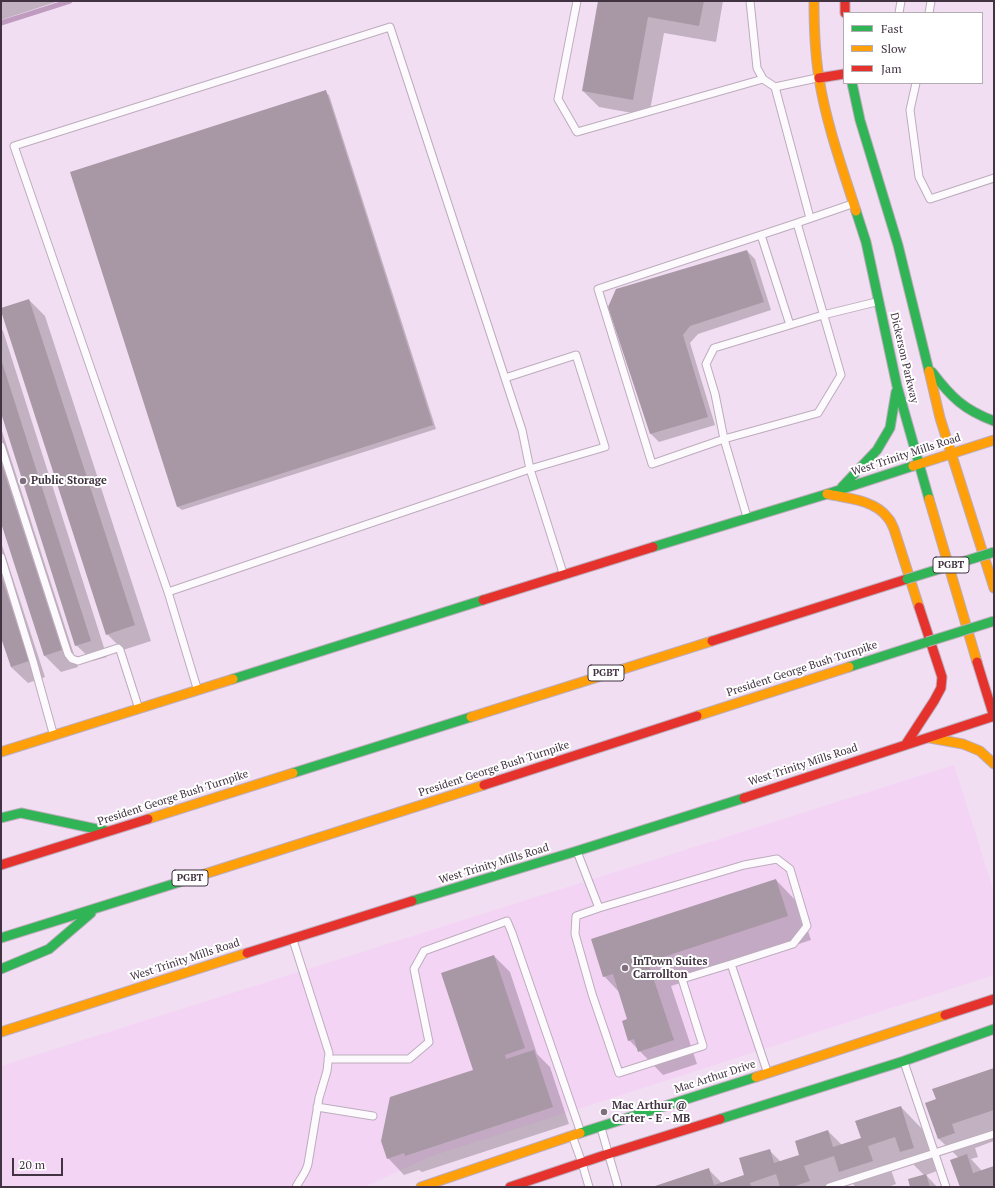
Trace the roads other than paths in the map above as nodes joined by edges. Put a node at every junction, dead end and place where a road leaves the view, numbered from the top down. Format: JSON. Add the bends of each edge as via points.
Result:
{"nodes":[{"id":1,"x":577,"y":1,"type":"edge"},
{"id":2,"x":750,"y":1,"type":"edge"},
{"id":3,"x":814,"y":1,"type":"edge"},
{"id":4,"x":845,"y":1,"type":"edge"},
{"id":5,"x":901,"y":1,"type":"edge"},
{"id":6,"x":931,"y":1,"type":"edge"},
{"id":7,"x":845,"y":12,"type":"edge"},
{"id":8,"x":899,"y":12,"type":"edge"},
{"id":9,"x":928,"y":12,"type":"edge"},
{"id":10,"x":843,"y":74,"type":"edge"},
{"id":11,"x":820,"y":78,"type":"junction"},
{"id":12,"x":763,"y":79,"type":"junction"},
{"id":13,"x":852,"y":84,"type":"edge"},
{"id":14,"x":916,"y":84,"type":"edge"},
{"id":15,"x":775,"y":87,"type":"junction"},
{"id":16,"x":994,"y":178,"type":"edge"},
{"id":17,"x":854,"y":204,"type":"junction"},
{"id":18,"x":810,"y":218,"type":"junction"},
{"id":19,"x":797,"y":223,"type":"junction"},
{"id":20,"x":762,"y":235,"type":"junction"},
{"id":21,"x":879,"y":301,"type":"junction"},
{"id":22,"x":823,"y":315,"type":"junction"},
{"id":23,"x":790,"y":325,"type":"junction"},
{"id":24,"x":928,"y":367,"type":"junction"},
{"id":25,"x":505,"y":378,"type":"junction"},
{"id":26,"x":897,"y":386,"type":"junction"},
{"id":27,"x":994,"y":421,"type":"edge"},
{"id":28,"x":724,"y":439,"type":"junction"},
{"id":29,"x":994,"y":440,"type":"edge"},
{"id":30,"x":1,"y":446,"type":"edge"},
{"id":31,"x":951,"y":454,"type":"junction"},
{"id":32,"x":918,"y":464,"type":"junction"},
{"id":33,"x":530,"y":469,"type":"junction"},
{"id":34,"x":840,"y":489,"type":"junction"},
{"id":35,"x":827,"y":494,"type":"junction"},
{"id":36,"x":748,"y":519,"type":"junction"},
{"id":37,"x":994,"y":552,"type":"edge"},
{"id":38,"x":1,"y":557,"type":"edge"},
{"id":39,"x":563,"y":575,"type":"junction"},
{"id":40,"x":994,"y":588,"type":"edge"},
{"id":41,"x":168,"y":592,"type":"junction"},
{"id":42,"x":994,"y":621,"type":"edge"},
{"id":43,"x":197,"y":690,"type":"junction"},
{"id":44,"x":139,"y":709,"type":"junction"},
{"id":45,"x":994,"y":717,"type":"edge"},
{"id":46,"x":54,"y":736,"type":"junction"},
{"id":47,"x":925,"y":738,"type":"junction"},
{"id":48,"x":906,"y":744,"type":"junction"},
{"id":49,"x":1,"y":752,"type":"edge"},
{"id":50,"x":994,"y":764,"type":"edge"},
{"id":51,"x":1,"y":818,"type":"edge"},
{"id":52,"x":108,"y":831,"type":"junction"},
{"id":53,"x":577,"y":851,"type":"junction"},
{"id":54,"x":1,"y":865,"type":"edge"},
{"id":55,"x":98,"y":907,"type":"junction"},
{"id":56,"x":599,"y":908,"type":"junction"},
{"id":57,"x":1,"y":938,"type":"edge"},
{"id":58,"x":292,"y":938,"type":"junction"},
{"id":59,"x":731,"y":964,"type":"junction"},
{"id":60,"x":1,"y":968,"type":"edge"},
{"id":61,"x":994,"y":999,"type":"edge"},
{"id":62,"x":994,"y":1029,"type":"edge"},
{"id":63,"x":1,"y":1032,"type":"edge"},
{"id":64,"x":328,"y":1059,"type":"junction"},
{"id":65,"x":904,"y":1061,"type":"junction"},
{"id":66,"x":767,"y":1073,"type":"junction"},
{"id":67,"x":317,"y":1107,"type":"junction"},
{"id":68,"x":373,"y":1116,"type":"dead end"},
{"id":69,"x":600,"y":1126,"type":"junction"},
{"id":70,"x":576,"y":1134,"type":"junction"},
{"id":71,"x":994,"y":1134,"type":"edge"},
{"id":72,"x":935,"y":1153,"type":"junction"},
{"id":73,"x":608,"y":1154,"type":"junction"},
{"id":74,"x":582,"y":1163,"type":"junction"},
{"id":75,"x":296,"y":1187,"type":"edge"},
{"id":76,"x":421,"y":1187,"type":"edge"},
{"id":77,"x":510,"y":1187,"type":"edge"},
{"id":78,"x":588,"y":1187,"type":"edge"},
{"id":79,"x":618,"y":1187,"type":"edge"},
{"id":80,"x":829,"y":1187,"type":"edge"},
{"id":81,"x":946,"y":1187,"type":"edge"}],
"edges":[{"from":1,"to":12,"type":"lane","via":[[558,99],[577,132]]},
{"from":2,"to":12,"type":"lane","via":[[757,68]]},
{"from":3,"to":11,"type":"main road","name":"Dickerson Parkway"},
{"from":4,"to":7,"type":"main road"},
{"from":5,"to":8,"type":"lane"},
{"from":6,"to":9,"type":"lane"},
{"from":10,"to":11,"type":"main road"},
{"from":11,"to":15,"type":"lane"},
{"from":11,"to":17,"type":"main road","name":"Dickerson Parkway","via":[[830,128]]},
{"from":12,"to":15,"type":"lane"},
{"from":13,"to":24,"type":"main road","name":"Dickerson Parkway","via":[[860,120],[898,245]]},
{"from":14,"to":16,"type":"lane","via":[[910,110],[919,177],[930,199]]},
{"from":15,"to":18,"type":"lane"},
{"from":17,"to":18,"type":"lane"},
{"from":17,"to":21,"type":"main road","name":"Dickerson Parkway","via":[[866,242]]},
{"from":18,"to":19,"type":"lane"},
{"from":19,"to":20,"type":"lane"},
{"from":19,"to":22,"type":"lane"},
{"from":20,"to":23,"type":"lane"},
{"from":20,"to":28,"type":"lane","via":[[598,290],[652,464]]},
{"from":21,"to":22,"type":"lane"},
{"from":21,"to":26,"type":"main road","name":"Dickerson Parkway"},
{"from":22,"to":23,"type":"lane"},
{"from":22,"to":28,"type":"lane","via":[[841,375],[818,412]]},
{"from":23,"to":28,"type":"lane","via":[[714,348],[706,364]]},
{"from":24,"to":27,"type":"main road","via":[[948,393],[964,408]]},
{"from":24,"to":31,"type":"main road","name":"Dickerson Parkway"},
{"from":25,"to":33,"type":"lane","via":[[522,430]]},
{"from":25,"to":33,"type":"lane","via":[[576,355],[605,447]]},
{"from":25,"to":41,"type":"lane","via":[[390,27],[14,146]]},
{"from":26,"to":32,"type":"main road","name":"Dickerson Parkway"},
{"from":26,"to":34,"type":"main road","via":[[890,428],[877,450]]},
{"from":28,"to":36,"type":"lane"},
{"from":29,"to":31,"type":"main road","name":"West Trinity Mills Road"},
{"from":30,"to":44,"type":"lane","via":[[68,654],[78,661],[118,648]]},
{"from":31,"to":32,"type":"main road","name":"West Trinity Mills Road"},
{"from":31,"to":40,"type":"main road","name":"Dickerson Parkway"},
{"from":32,"to":34,"type":"main road","name":"West Trinity Mills Road"},
{"from":32,"to":45,"type":"main road","name":"Dickerson Parkway"},
{"from":33,"to":39,"type":"lane"},
{"from":33,"to":41,"type":"lane"},
{"from":34,"to":35,"type":"main road","name":"West Trinity Mills Road"},
{"from":35,"to":36,"type":"main road","name":"West Trinity Mills Road"},
{"from":35,"to":48,"type":"main road","via":[[870,504],[889,518],[942,677],[941,688]]},
{"from":36,"to":39,"type":"main road","name":"West Trinity Mills Road"},
{"from":37,"to":52,"type":"main road","name":"President George Bush Turnpike","number":"PGBT","bridge":true},
{"from":38,"to":46,"type":"lane"},
{"from":39,"to":43,"type":"main road","name":"West Trinity Mills Road"},
{"from":41,"to":43,"type":"lane"},
{"from":42,"to":55,"type":"main road","name":"President George Bush Turnpike","number":"PGBT","bridge":true},
{"from":43,"to":44,"type":"main road","name":"West Trinity Mills Road"},
{"from":44,"to":46,"type":"main road","name":"West Trinity Mills Road"},
{"from":45,"to":47,"type":"main road","name":"West Trinity Mills Road"},
{"from":46,"to":49,"type":"main road","name":"West Trinity Mills Road"},
{"from":47,"to":48,"type":"main road","name":"West Trinity Mills Road"},
{"from":47,"to":50,"type":"main road","via":[[963,744],[980,751]]},
{"from":48,"to":53,"type":"main road","name":"West Trinity Mills Road"},
{"from":51,"to":52,"type":"main road","via":[[21,813]]},
{"from":52,"to":54,"type":"main road","name":"President George Bush Turnpike","number":"PGBT"},
{"from":53,"to":56,"type":"lane"},
{"from":53,"to":58,"type":"main road","name":"West Trinity Mills Road"},
{"from":55,"to":57,"type":"main road","name":"President George Bush Turnpike","number":"PGBT"},
{"from":55,"to":60,"type":"main road","via":[[49,949]]},
{"from":56,"to":59,"type":"lane","via":[[744,865],[777,859],[790,869],[807,926],[793,944]]},
{"from":56,"to":59,"type":"lane","via":[[576,916],[575,934],[619,1073],[703,1046],[682,979]]},
{"from":58,"to":63,"type":"main road","name":"West Trinity Mills Road"},
{"from":58,"to":64,"type":"lane","via":[[329,1053]]},
{"from":59,"to":66,"type":"lane"},
{"from":61,"to":66,"type":"main road","name":"Mac Arthur Drive"},
{"from":62,"to":65,"type":"main road"},
{"from":64,"to":67,"type":"lane"},
{"from":64,"to":70,"type":"lane","via":[[409,1059],[429,1042],[414,969],[424,951],[507,921]]},
{"from":65,"to":72,"type":"lane"},
{"from":65,"to":73,"type":"main road"},
{"from":66,"to":69,"type":"main road","name":"Mac Arthur Drive"},
{"from":67,"to":68,"type":"lane"},
{"from":67,"to":75,"type":"lane","via":[[311,1152],[306,1170]]},
{"from":69,"to":70,"type":"main road","name":"Mac Arthur Drive"},
{"from":69,"to":73,"type":"lane"},
{"from":70,"to":74,"type":"lane"},
{"from":70,"to":76,"type":"main road","name":"Mac Arthur Drive"},
{"from":71,"to":72,"type":"lane"},
{"from":72,"to":80,"type":"lane"},
{"from":72,"to":81,"type":"lane"},
{"from":73,"to":74,"type":"main road"},
{"from":73,"to":79,"type":"lane"},
{"from":74,"to":77,"type":"main road"},
{"from":74,"to":78,"type":"lane"}]}
